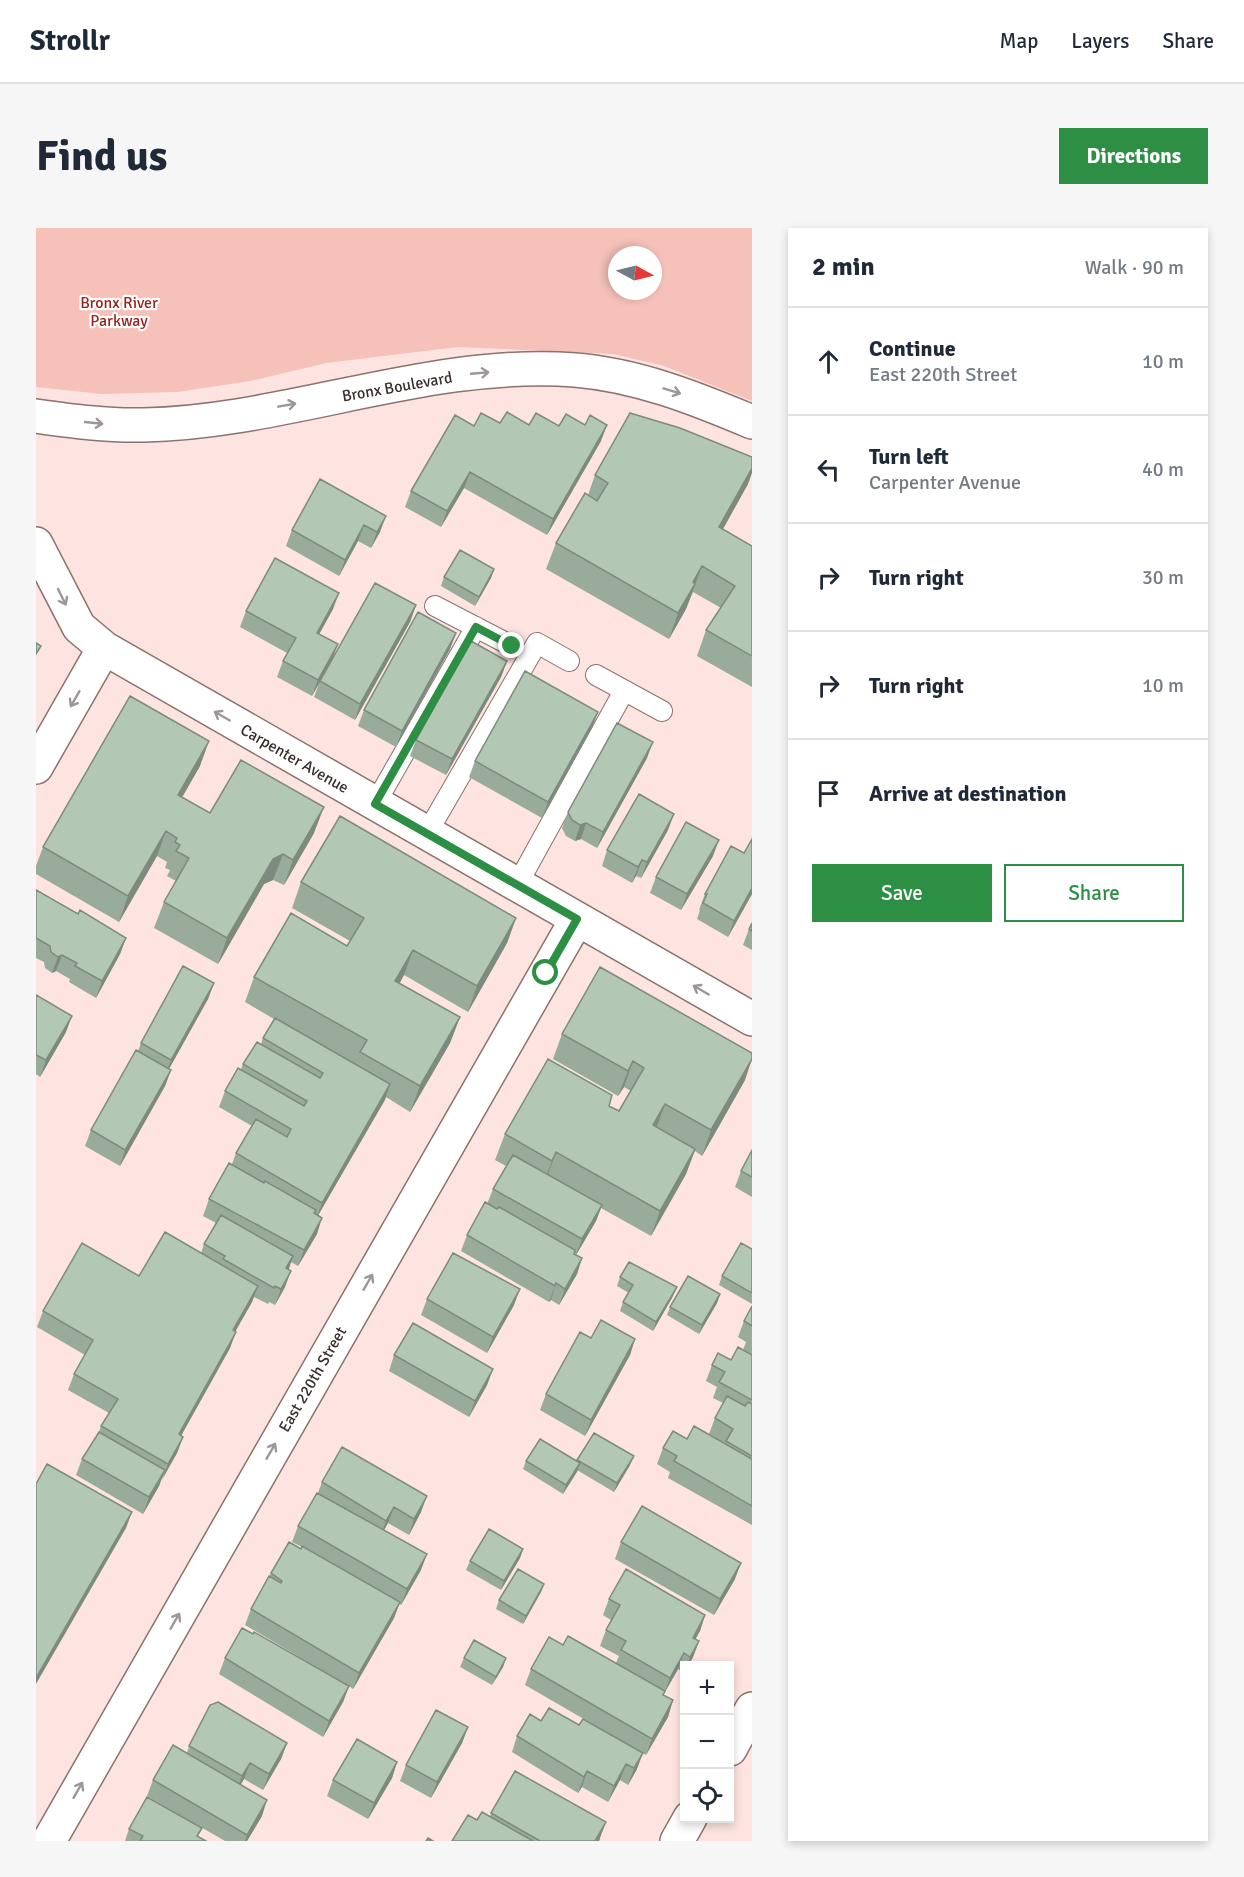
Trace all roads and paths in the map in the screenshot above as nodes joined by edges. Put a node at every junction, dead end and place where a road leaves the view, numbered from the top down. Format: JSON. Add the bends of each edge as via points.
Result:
{"nodes":[{"id":1,"x":36,"y":416,"type":"edge"},
{"id":2,"x":752,"y":422,"type":"edge"},
{"id":3,"x":36,"y":544,"type":"edge"},
{"id":4,"x":435,"y":606,"type":"dead end"},
{"id":5,"x":476,"y":627,"type":"junction"},
{"id":6,"x":512,"y":646,"type":"dead end"},
{"id":7,"x":104,"y":648,"type":"junction"},
{"id":8,"x":570,"y":661,"type":"dead end"},
{"id":9,"x":596,"y":675,"type":"dead end"},
{"id":10,"x":624,"y":691,"type":"junction"},
{"id":11,"x":662,"y":711,"type":"dead end"},
{"id":12,"x":36,"y":767,"type":"edge"},
{"id":13,"x":375,"y":804,"type":"junction"},
{"id":14,"x":427,"y":833,"type":"junction"},
{"id":15,"x":517,"y":885,"type":"junction"},
{"id":16,"x":577,"y":919,"type":"junction"},
{"id":17,"x":752,"y":1019,"type":"edge"},
{"id":18,"x":752,"y":1709,"type":"edge"},
{"id":19,"x":734,"y":1740,"type":"edge"},
{"id":20,"x":687,"y":1823,"type":"edge"},
{"id":21,"x":49,"y":1841,"type":"edge"},
{"id":22,"x":677,"y":1841,"type":"edge"}],
"edges":[{"from":1,"to":2,"type":"street","name":"Bronx Boulevard","one_way":true,"via":[[102,424],[165,423],[224,417],[462,374],[565,370],[643,382]]},
{"from":3,"to":7,"type":"street","name":"Carpenter Avenue","one_way":true,"via":[[79,627]]},
{"from":4,"to":5,"type":"lane"},
{"from":5,"to":6,"type":"lane"},
{"from":5,"to":13,"type":"lane"},
{"from":7,"to":12,"type":"street","one_way":true},
{"from":13,"to":7,"type":"street","name":"Carpenter Avenue","one_way":true},
{"from":8,"to":14,"type":"lane","via":[[537,643]]},
{"from":9,"to":10,"type":"lane"},
{"from":10,"to":11,"type":"lane"},
{"from":10,"to":15,"type":"lane"},
{"from":13,"to":14,"type":"street","name":"Carpenter Avenue"},
{"from":14,"to":15,"type":"street","name":"Carpenter Avenue"},
{"from":15,"to":16,"type":"street","name":"Carpenter Avenue"},
{"from":17,"to":16,"type":"street","name":"Carpenter Avenue","one_way":true},
{"from":21,"to":16,"type":"street","name":"East 220th Street","one_way":true},
{"from":18,"to":19,"type":"street"},
{"from":20,"to":22,"type":"street"}]}
